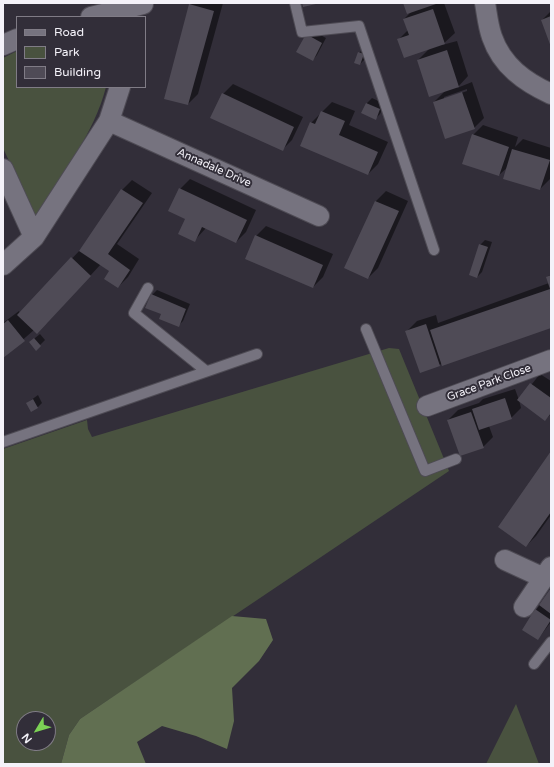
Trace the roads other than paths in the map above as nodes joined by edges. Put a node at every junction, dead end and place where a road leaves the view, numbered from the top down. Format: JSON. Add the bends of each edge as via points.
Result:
{"nodes":[{"id":1,"x":295,"y":3,"type":"edge"},
{"id":2,"x":484,"y":3,"type":"edge"},
{"id":3,"x":142,"y":8,"type":"edge"},
{"id":4,"x":98,"y":16,"type":"edge"},
{"id":5,"x":16,"y":38,"type":"edge"},
{"id":6,"x":3,"y":45,"type":"edge"},
{"id":7,"x":120,"y":88,"type":"edge"},
{"id":8,"x":551,"y":94,"type":"edge"},
{"id":9,"x":109,"y":120,"type":"junction"},
{"id":10,"x":3,"y":169,"type":"edge"},
{"id":11,"x":319,"y":216,"type":"dead end"},
{"id":12,"x":34,"y":237,"type":"junction"},
{"id":13,"x":434,"y":250,"type":"dead end"},
{"id":14,"x":3,"y":265,"type":"edge"},
{"id":15,"x":148,"y":288,"type":"dead end"},
{"id":16,"x":366,"y":328,"type":"dead end"},
{"id":17,"x":257,"y":354,"type":"dead end"},
{"id":18,"x":551,"y":360,"type":"edge"},
{"id":19,"x":206,"y":371,"type":"junction"},
{"id":20,"x":427,"y":406,"type":"dead end"},
{"id":21,"x":3,"y":442,"type":"edge"},
{"id":22,"x":456,"y":459,"type":"dead end"},
{"id":23,"x":505,"y":560,"type":"dead end"},
{"id":24,"x":547,"y":572,"type":"edge"},
{"id":25,"x":524,"y":606,"type":"dead end"},
{"id":26,"x":551,"y":642,"type":"edge"},
{"id":27,"x":534,"y":664,"type":"dead end"}],
"edges":[{"from":1,"to":13,"type":"lane","via":[[302,32],[359,26]]},
{"from":2,"to":8,"type":"street","via":[[492,37],[509,68],[532,85]]},
{"from":3,"to":4,"type":"street"},
{"from":5,"to":6,"type":"street"},
{"from":7,"to":9,"type":"street"},
{"from":9,"to":11,"type":"street","name":"Annadale Drive"},
{"from":9,"to":12,"type":"street"},
{"from":10,"to":12,"type":"street"},
{"from":12,"to":14,"type":"street"},
{"from":15,"to":19,"type":"lane","via":[[134,313]]},
{"from":16,"to":22,"type":"lane","via":[[425,471]]},
{"from":17,"to":19,"type":"lane"},
{"from":18,"to":20,"type":"street","name":"Grace Park Close"},
{"from":19,"to":21,"type":"lane"},
{"from":23,"to":24,"type":"street"},
{"from":24,"to":25,"type":"street"},
{"from":26,"to":27,"type":"lane"}]}
